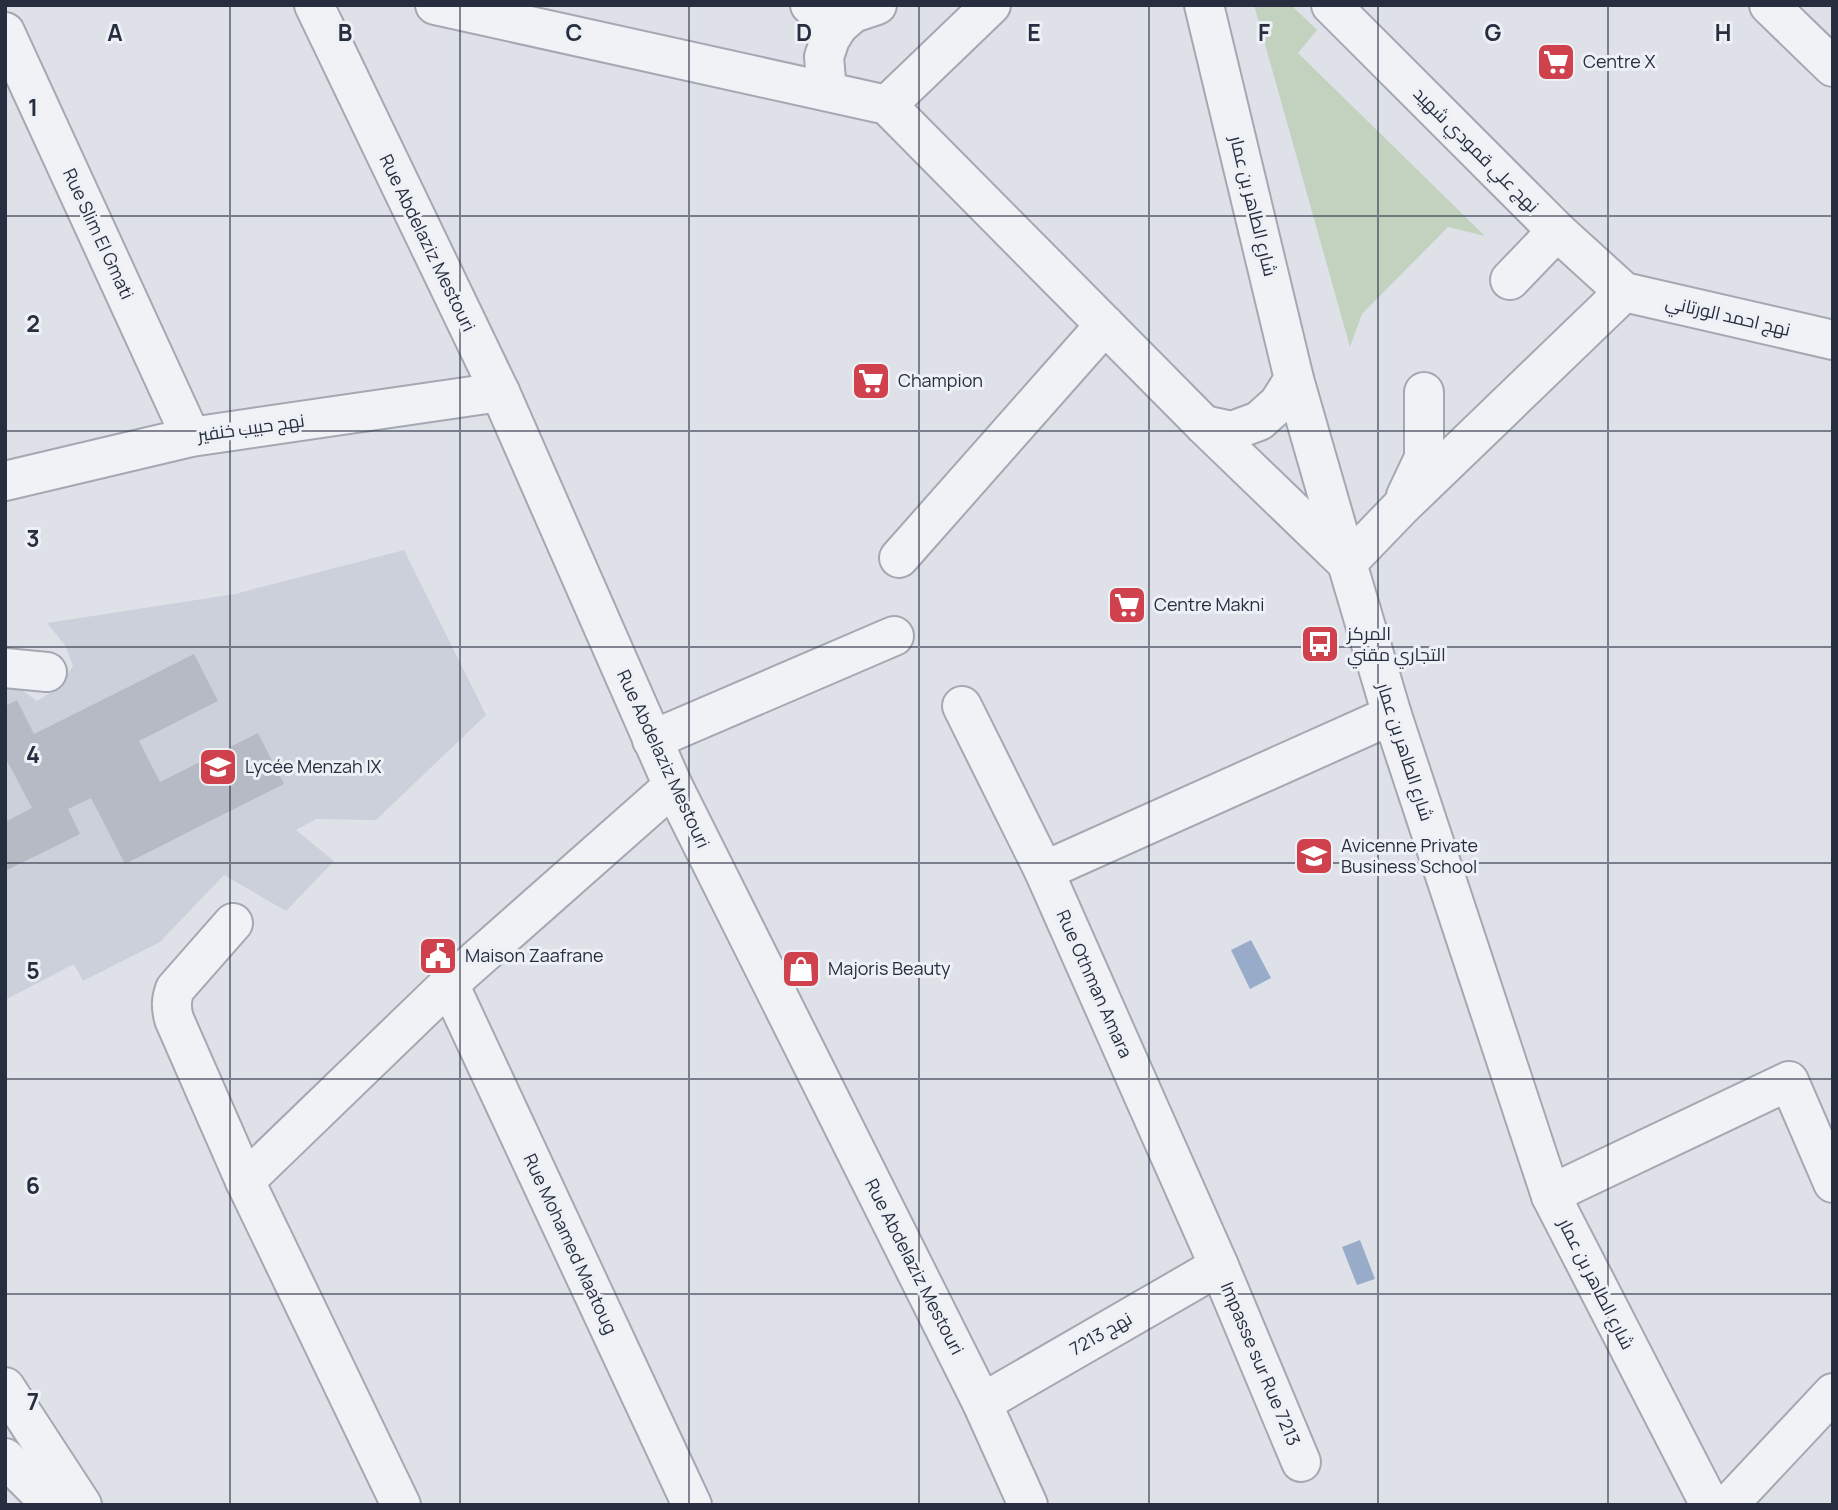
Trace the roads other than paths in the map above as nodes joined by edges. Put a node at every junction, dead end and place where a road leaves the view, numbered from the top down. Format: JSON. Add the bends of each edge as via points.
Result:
{"nodes":[{"id":1,"x":314,"y":5,"type":"edge"},
{"id":2,"x":435,"y":5,"type":"edge"},
{"id":3,"x":877,"y":5,"type":"edge"},
{"id":4,"x":991,"y":5,"type":"edge"},
{"id":5,"x":1204,"y":5,"type":"edge"},
{"id":6,"x":1331,"y":5,"type":"edge"},
{"id":7,"x":1769,"y":5,"type":"edge"},
{"id":8,"x":825,"y":15,"type":"edge"},
{"id":9,"x":536,"y":17,"type":"edge"},
{"id":10,"x":5,"y":32,"type":"edge"},
{"id":11,"x":1833,"y":67,"type":"edge"},
{"id":12,"x":827,"y":92,"type":"junction"},
{"id":13,"x":887,"y":105,"type":"junction"},
{"id":14,"x":1557,"y":231,"type":"junction"},
{"id":15,"x":1510,"y":280,"type":"dead end"},
{"id":16,"x":1624,"y":292,"type":"junction"},
{"id":17,"x":1105,"y":325,"type":"junction"},
{"id":18,"x":1833,"y":340,"type":"edge"},
{"id":19,"x":1294,"y":379,"type":"junction"},
{"id":20,"x":499,"y":392,"type":"junction"},
{"id":21,"x":1424,"y":392,"type":"dead end"},
{"id":22,"x":1204,"y":425,"type":"junction"},
{"id":23,"x":191,"y":437,"type":"junction"},
{"id":24,"x":5,"y":481,"type":"edge"},
{"id":25,"x":1401,"y":507,"type":"junction"},
{"id":26,"x":899,"y":558,"type":"dead end"},
{"id":27,"x":1347,"y":563,"type":"junction"},
{"id":28,"x":894,"y":636,"type":"dead end"},
{"id":29,"x":5,"y":668,"type":"edge"},
{"id":30,"x":47,"y":673,"type":"dead end"},
{"id":31,"x":962,"y":706,"type":"dead end"},
{"id":32,"x":1392,"y":715,"type":"junction"},
{"id":33,"x":652,"y":740,"type":"junction"},
{"id":34,"x":673,"y":786,"type":"junction"},
{"id":35,"x":1044,"y":871,"type":"junction"},
{"id":36,"x":233,"y":923,"type":"dead end"},
{"id":37,"x":449,"y":984,"type":"junction"},
{"id":38,"x":245,"y":1181,"type":"junction"},
{"id":39,"x":1833,"y":1183,"type":"edge"},
{"id":40,"x":1551,"y":1196,"type":"junction"},
{"id":41,"x":1219,"y":1266,"type":"junction"},
{"id":42,"x":5,"y":1387,"type":"edge"},
{"id":43,"x":1833,"y":1393,"type":"edge"},
{"id":44,"x":982,"y":1403,"type":"junction"},
{"id":45,"x":5,"y":1458,"type":"edge"},
{"id":46,"x":1301,"y":1462,"type":"dead end"},
{"id":47,"x":52,"y":1505,"type":"edge"},
{"id":48,"x":82,"y":1505,"type":"edge"},
{"id":49,"x":401,"y":1505,"type":"edge"},
{"id":50,"x":692,"y":1505,"type":"edge"},
{"id":51,"x":1028,"y":1505,"type":"edge"},
{"id":52,"x":1710,"y":1505,"type":"edge"},
{"id":53,"x":1728,"y":1505,"type":"edge"}],
"edges":[{"from":1,"to":20,"type":"street","name":"Rue Abdelaziz Mestouri"},
{"from":2,"to":9,"type":"street"},
{"from":3,"to":8,"type":"street"},
{"from":4,"to":13,"type":"street"},
{"from":5,"to":19,"type":"street","name":"شارع الطاهر بن عمار"},
{"from":6,"to":14,"type":"street","name":"نهج علي قمودي شهيد"},
{"from":7,"to":11,"type":"street"},
{"from":8,"to":12,"type":"street","via":[[830,39],[824,57]]},
{"from":9,"to":12,"type":"street"},
{"from":10,"to":23,"type":"street","name":"Rue Slim El Gmati"},
{"from":12,"to":13,"type":"street"},
{"from":13,"to":17,"type":"street"},
{"from":14,"to":15,"type":"street"},
{"from":14,"to":16,"type":"street","name":"نهج علي قمودي شهيد"},
{"from":16,"to":18,"type":"street","name":"نهج احمد الورتاني"},
{"from":16,"to":25,"type":"street"},
{"from":17,"to":22,"type":"street"},
{"from":17,"to":26,"type":"street"},
{"from":19,"to":22,"type":"street","via":[[1278,404],[1259,421],[1232,431]]},
{"from":19,"to":27,"type":"street","name":"شارع الطاهر بن عمار"},
{"from":20,"to":23,"type":"street","name":"نهج حبيب خنفير"},
{"from":20,"to":33,"type":"street","name":"Rue Abdelaziz Mestouri"},
{"from":21,"to":25,"type":"street","via":[[1424,458]]},
{"from":22,"to":27,"type":"street"},
{"from":23,"to":24,"type":"street","name":"نهج حبيب خنفير"},
{"from":25,"to":27,"type":"street"},
{"from":27,"to":32,"type":"street","name":"شارع الطاهر بن عمار"},
{"from":28,"to":33,"type":"street"},
{"from":29,"to":30,"type":"street"},
{"from":31,"to":35,"type":"street","name":"Rue Othman Amara"},
{"from":32,"to":35,"type":"street"},
{"from":32,"to":40,"type":"street","name":"شارع الطاهر بن عمار"},
{"from":33,"to":34,"type":"street","name":"Rue Abdelaziz Mestouri"},
{"from":34,"to":37,"type":"street"},
{"from":34,"to":44,"type":"street","name":"Rue Abdelaziz Mestouri"},
{"from":35,"to":41,"type":"street","name":"Rue Othman Amara"},
{"from":36,"to":38,"type":"street","via":[[175,989],[171,1009]]},
{"from":37,"to":38,"type":"street"},
{"from":37,"to":50,"type":"street","name":"Rue Mohamed Maatoug"},
{"from":38,"to":49,"type":"street"},
{"from":39,"to":40,"type":"street","via":[[1789,1081]]},
{"from":40,"to":52,"type":"street","name":"شارع الطاهر بن عمار"},
{"from":41,"to":44,"type":"street","name":"نهج 7213"},
{"from":41,"to":46,"type":"street","name":"Impasse sur Rue 7213"},
{"from":42,"to":48,"type":"street"},
{"from":43,"to":53,"type":"street"},
{"from":44,"to":51,"type":"street","name":"Rue Abdelaziz Mestouri"},
{"from":45,"to":47,"type":"street"}]}
